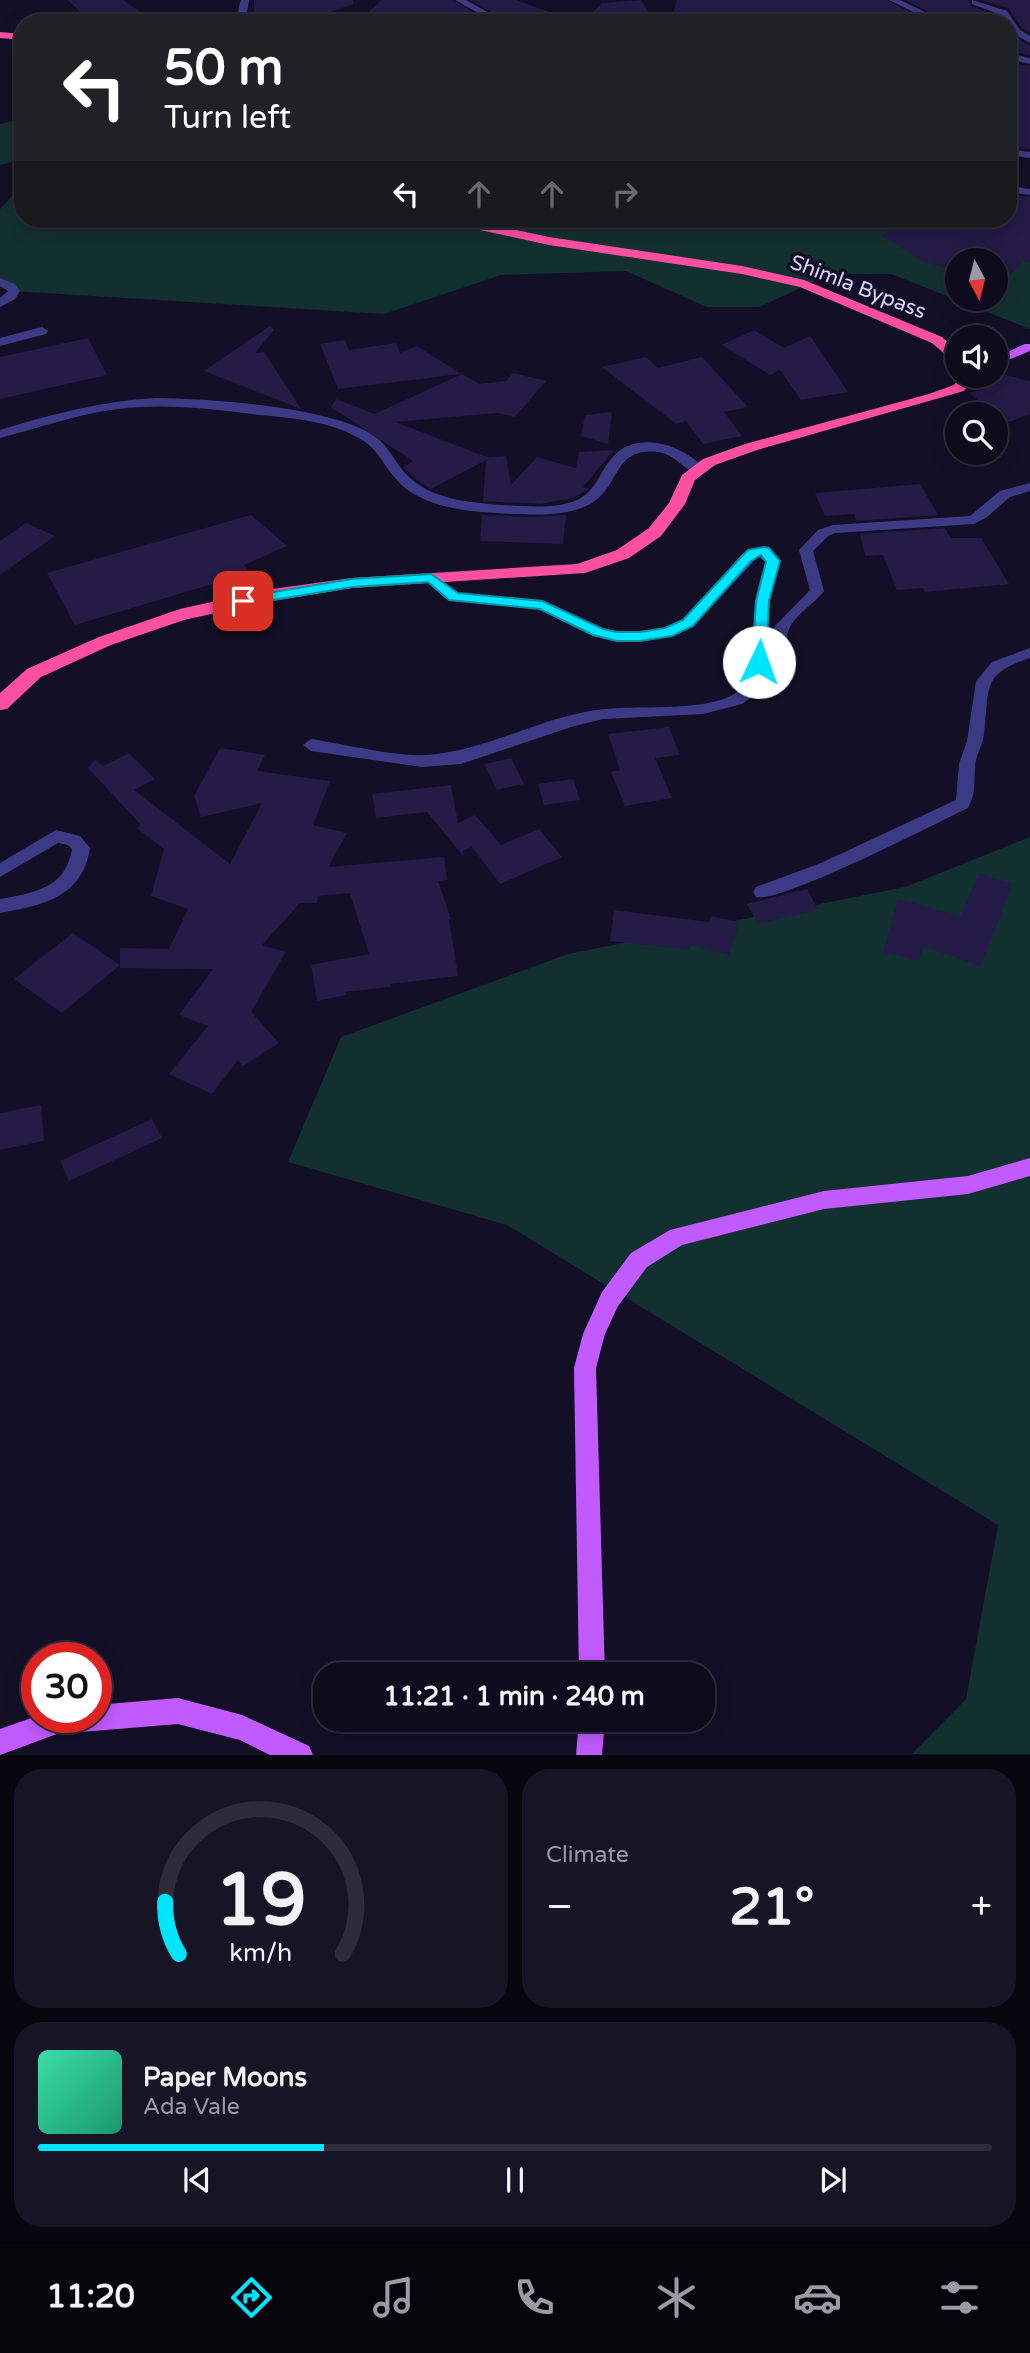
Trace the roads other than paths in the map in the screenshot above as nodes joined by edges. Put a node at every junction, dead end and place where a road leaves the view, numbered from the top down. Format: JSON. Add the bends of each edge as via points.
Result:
{"nodes":[{"id":1,"x":459,"y":0,"type":"edge"},
{"id":2,"x":893,"y":0,"type":"edge"},
{"id":3,"x":975,"y":2,"type":"dead end"},
{"id":4,"x":486,"y":14,"type":"edge"},
{"id":5,"x":924,"y":14,"type":"edge"},
{"id":6,"x":1005,"y":14,"type":"edge"},
{"id":7,"x":489,"y":228,"type":"edge"},
{"id":8,"x":0,"y":282,"type":"edge"},
{"id":9,"x":0,"y":303,"type":"edge"},
{"id":10,"x":42,"y":331,"type":"dead end"},
{"id":11,"x":0,"y":342,"type":"edge"},
{"id":12,"x":945,"y":347,"type":"edge"},
{"id":13,"x":1029,"y":347,"type":"edge"},
{"id":14,"x":1008,"y":356,"type":"edge"},
{"id":15,"x":959,"y":388,"type":"edge"},
{"id":16,"x":0,"y":434,"type":"edge"},
{"id":17,"x":699,"y":470,"type":"junction"},
{"id":18,"x":1030,"y":487,"type":"edge"},
{"id":19,"x":431,"y":578,"type":"junction"},
{"id":20,"x":1030,"y":653,"type":"edge"},
{"id":21,"x":748,"y":692,"type":"junction"},
{"id":22,"x":0,"y":704,"type":"edge"},
{"id":23,"x":311,"y":745,"type":"dead end"},
{"id":24,"x":0,"y":871,"type":"edge"},
{"id":25,"x":762,"y":892,"type":"dead end"},
{"id":26,"x":0,"y":906,"type":"edge"},
{"id":27,"x":1030,"y":1167,"type":"edge"},
{"id":28,"x":592,"y":1662,"type":"edge"},
{"id":29,"x":591,"y":1732,"type":"edge"},
{"id":30,"x":0,"y":1741,"type":"edge"},
{"id":31,"x":300,"y":1755,"type":"edge"},
{"id":32,"x":589,"y":1755,"type":"edge"}],
"edges":[{"from":1,"to":4,"type":"street"},
{"from":2,"to":5,"type":"street"},
{"from":3,"to":6,"type":"street"},
{"from":7,"to":12,"type":"highway","name":"Shimla Bypass","via":[[804,284]]},
{"from":8,"to":9,"type":"street","via":[[14,291]]},
{"from":10,"to":11,"type":"street"},
{"from":13,"to":14,"type":"main road"},
{"from":15,"to":17,"type":"highway","via":[[751,447]]},
{"from":16,"to":17,"type":"street","via":[[68,414],[143,403],[288,414],[333,424],[373,440],[403,478],[422,492],[473,507],[574,506],[593,495],[620,456],[633,450],[667,449]]},
{"from":17,"to":19,"type":"highway","via":[[688,478],[677,504],[655,532],[623,554],[579,569]]},
{"from":18,"to":21,"type":"street","via":[[1002,494],[974,520],[851,527],[823,533],[806,550],[817,591],[782,628],[780,677],[774,687]]},
{"from":19,"to":21,"type":"street","via":[[454,597],[542,605],[598,632],[640,636],[688,623],[753,553],[764,551],[773,561],[772,572],[763,601],[756,677]]},
{"from":19,"to":22,"type":"highway","via":[[265,596],[180,615],[105,641],[34,673]]},
{"from":20,"to":25,"type":"street","via":[[993,666],[984,679],[962,804],[827,868]]},
{"from":21,"to":23,"type":"street","via":[[703,709],[630,712],[568,722],[461,758],[422,761]]},
{"from":24,"to":26,"type":"street","via":[[56,836],[74,840],[81,848],[67,883],[37,899]]},
{"from":27,"to":28,"type":"main road","via":[[968,1185],[824,1200],[677,1237],[639,1260],[610,1299],[593,1334],[585,1368]]},
{"from":29,"to":32,"type":"main road"},
{"from":30,"to":31,"type":"main road","via":[[57,1721],[178,1711],[242,1728]]}]}
